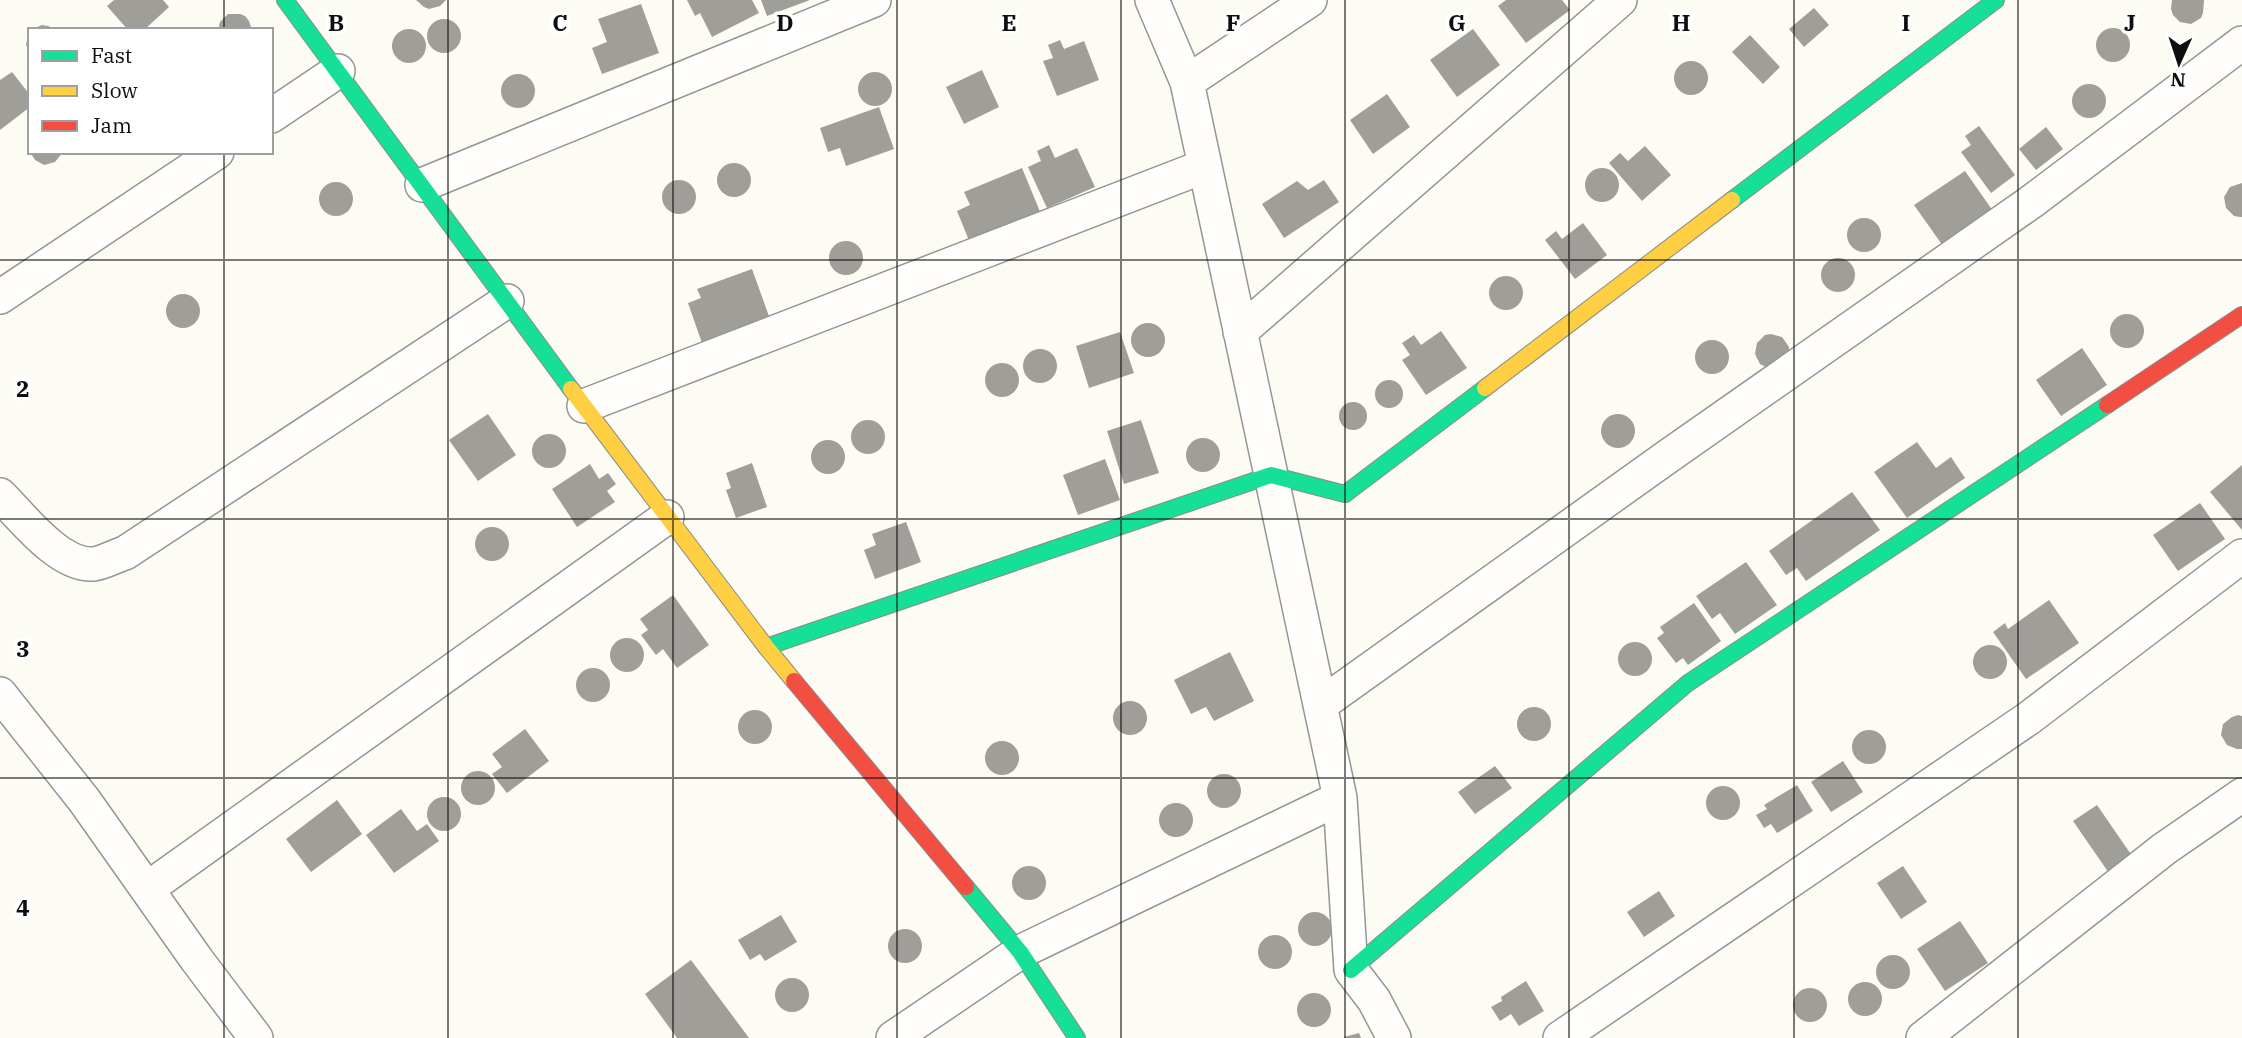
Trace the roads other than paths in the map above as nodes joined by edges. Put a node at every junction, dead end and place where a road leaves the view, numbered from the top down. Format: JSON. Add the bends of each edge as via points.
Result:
{"nodes":[{"id":1,"x":874,"y":0,"type":"edge"},
{"id":2,"x":1152,"y":0,"type":"edge"},
{"id":3,"x":1310,"y":0,"type":"edge"},
{"id":4,"x":1620,"y":0,"type":"edge"},
{"id":5,"x":1996,"y":0,"type":"edge"},
{"id":6,"x":295,"y":4,"type":"edge"},
{"id":7,"x":2242,"y":43,"type":"edge"},
{"id":8,"x":338,"y":71,"type":"junction"},
{"id":9,"x":1187,"y":82,"type":"junction"},
{"id":10,"x":273,"y":115,"type":"edge"},
{"id":11,"x":214,"y":154,"type":"edge"},
{"id":12,"x":1205,"y":166,"type":"junction"},
{"id":13,"x":422,"y":185,"type":"junction"},
{"id":14,"x":0,"y":297,"type":"edge"},
{"id":15,"x":507,"y":301,"type":"junction"},
{"id":16,"x":2242,"y":315,"type":"edge"},
{"id":17,"x":1240,"y":332,"type":"junction"},
{"id":18,"x":584,"y":406,"type":"junction"},
{"id":19,"x":1270,"y":475,"type":"junction"},
{"id":20,"x":0,"y":495,"type":"edge"},
{"id":21,"x":667,"y":517,"type":"junction"},
{"id":22,"x":2242,"y":556,"type":"edge"},
{"id":23,"x":766,"y":647,"type":"junction"},
{"id":24,"x":0,"y":694,"type":"edge"},
{"id":25,"x":1320,"y":705,"type":"junction"},
{"id":26,"x":2242,"y":795,"type":"edge"},
{"id":27,"x":1340,"y":798,"type":"junction"},
{"id":28,"x":148,"y":889,"type":"junction"},
{"id":29,"x":1020,"y":952,"type":"junction"},
{"id":30,"x":1351,"y":970,"type":"junction"},
{"id":31,"x":256,"y":1038,"type":"edge"},
{"id":32,"x":893,"y":1038,"type":"edge"},
{"id":33,"x":1077,"y":1038,"type":"edge"},
{"id":34,"x":1394,"y":1038,"type":"edge"},
{"id":35,"x":1560,"y":1038,"type":"edge"},
{"id":36,"x":1923,"y":1038,"type":"edge"}],
"edges":[{"from":1,"to":13,"type":"street"},
{"from":2,"to":9,"type":"street"},
{"from":3,"to":9,"type":"street"},
{"from":4,"to":17,"type":"street"},
{"from":5,"to":19,"type":"street","via":[[1345,495]]},
{"from":6,"to":8,"type":"street"},
{"from":7,"to":25,"type":"street","via":[[2031,202]]},
{"from":8,"to":10,"type":"street"},
{"from":8,"to":13,"type":"street"},
{"from":9,"to":12,"type":"street"},
{"from":11,"to":14,"type":"street"},
{"from":12,"to":17,"type":"street"},
{"from":12,"to":18,"type":"street"},
{"from":13,"to":15,"type":"street"},
{"from":15,"to":18,"type":"street"},
{"from":15,"to":20,"type":"street","via":[[125,553],[95,564],[80,563],[49,545]]},
{"from":16,"to":30,"type":"street","via":[[1688,683]]},
{"from":17,"to":19,"type":"street"},
{"from":18,"to":21,"type":"street"},
{"from":19,"to":23,"type":"street"},
{"from":19,"to":25,"type":"street"},
{"from":21,"to":23,"type":"street"},
{"from":21,"to":28,"type":"street"},
{"from":22,"to":35,"type":"street","via":[[2029,718]]},
{"from":23,"to":29,"type":"street"},
{"from":24,"to":28,"type":"street"},
{"from":25,"to":27,"type":"street"},
{"from":26,"to":36,"type":"street","via":[[2164,849]]},
{"from":27,"to":29,"type":"street"},
{"from":27,"to":30,"type":"street"},
{"from":28,"to":31,"type":"street"},
{"from":29,"to":32,"type":"street"},
{"from":29,"to":33,"type":"street"},
{"from":30,"to":34,"type":"street"}]}
